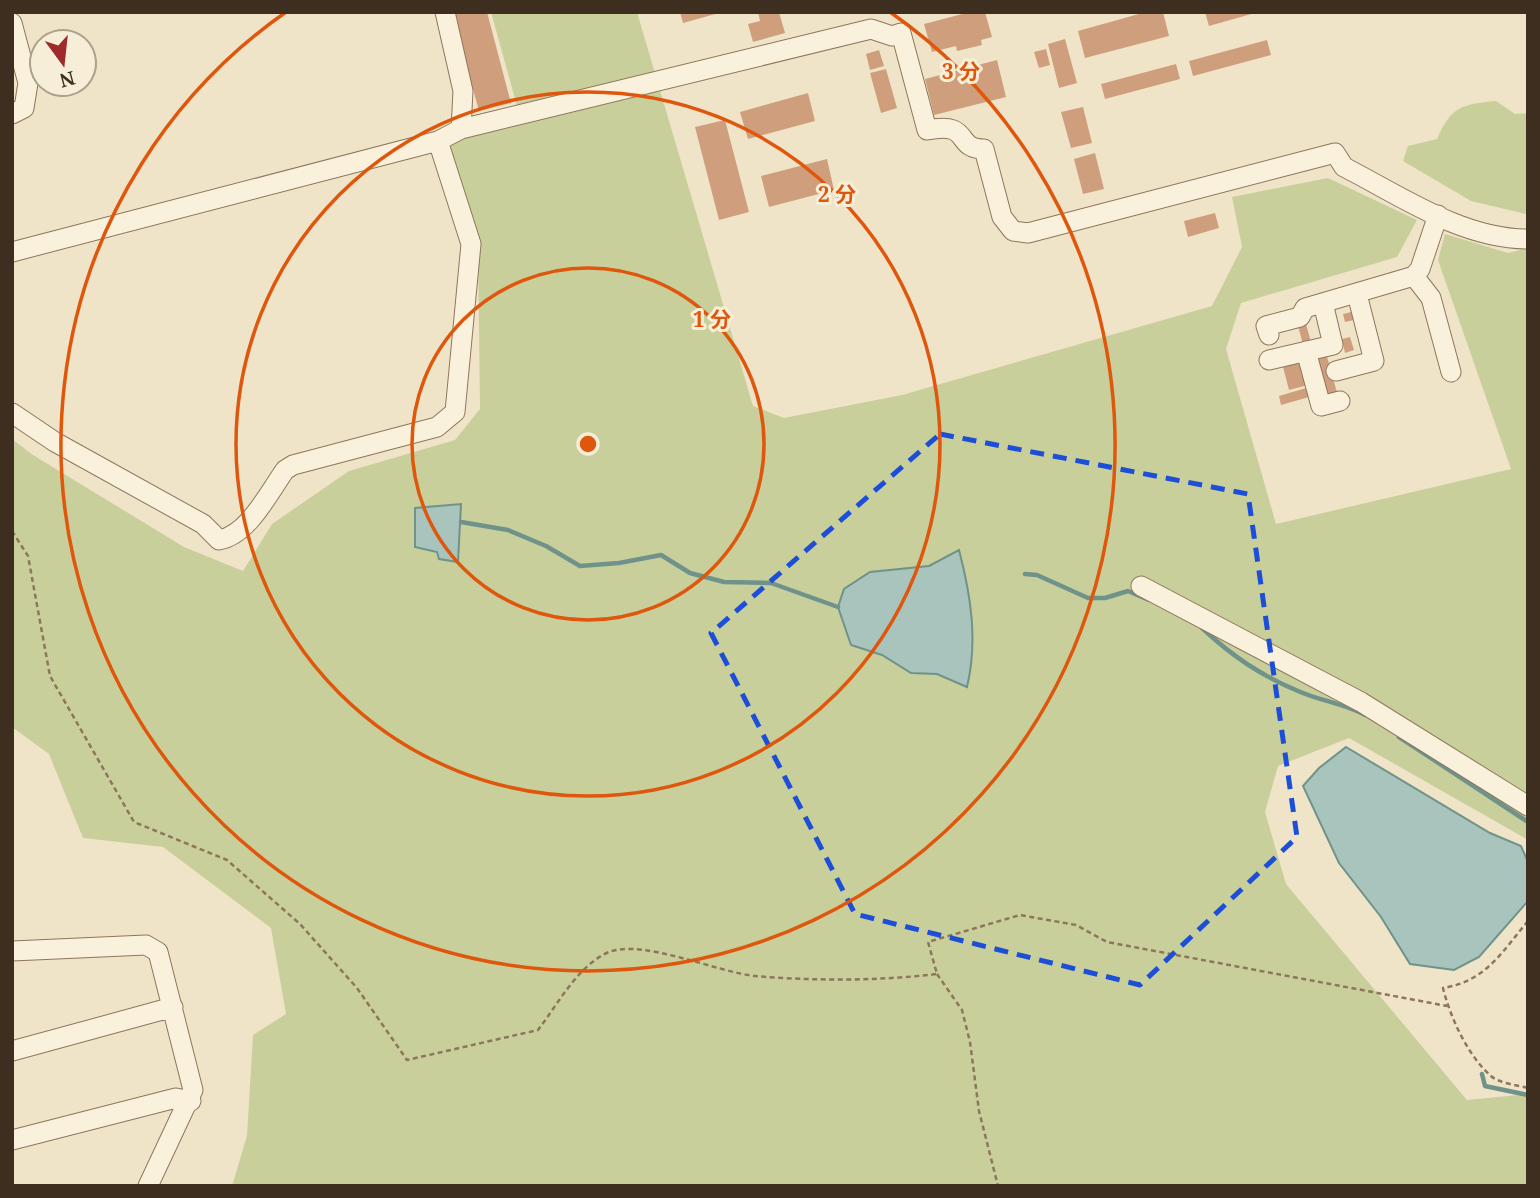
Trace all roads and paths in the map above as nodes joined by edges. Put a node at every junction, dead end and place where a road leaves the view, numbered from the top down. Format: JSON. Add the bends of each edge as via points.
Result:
{"nodes":[{"id":1,"x":445,"y":12,"type":"edge"},
{"id":2,"x":12,"y":23,"type":"edge"},
{"id":3,"x":12,"y":114,"type":"edge"},
{"id":4,"x":461,"y":129,"type":"junction"},
{"id":5,"x":438,"y":141,"type":"junction"},
{"id":6,"x":1438,"y":215,"type":"junction"},
{"id":7,"x":1528,"y":239,"type":"edge"},
{"id":8,"x":12,"y":252,"type":"edge"},
{"id":9,"x":1415,"y":276,"type":"junction"},
{"id":10,"x":1357,"y":294,"type":"junction"},
{"id":11,"x":1323,"y":303,"type":"junction"},
{"id":12,"x":1269,"y":335,"type":"dead end"},
{"id":13,"x":1306,"y":351,"type":"junction"},
{"id":14,"x":1269,"y":360,"type":"dead end"},
{"id":15,"x":1336,"y":371,"type":"dead end"},
{"id":16,"x":1451,"y":372,"type":"dead end"},
{"id":17,"x":1340,"y":401,"type":"dead end"},
{"id":18,"x":12,"y":413,"type":"edge"},
{"id":19,"x":12,"y":530,"type":"edge"},
{"id":20,"x":1141,"y":586,"type":"dead end"},
{"id":21,"x":1528,"y":806,"type":"edge"},
{"id":22,"x":1528,"y":920,"type":"edge"},
{"id":23,"x":12,"y":951,"type":"edge"},
{"id":24,"x":937,"y":974,"type":"junction"},
{"id":25,"x":1447,"y":1006,"type":"junction"},
{"id":26,"x":173,"y":1007,"type":"junction"},
{"id":27,"x":12,"y":1051,"type":"edge"},
{"id":28,"x":1528,"y":1088,"type":"edge"},
{"id":29,"x":191,"y":1101,"type":"junction"},
{"id":30,"x":12,"y":1140,"type":"edge"},
{"id":31,"x":148,"y":1186,"type":"edge"},
{"id":32,"x":998,"y":1186,"type":"edge"}],
"edges":[{"from":1,"to":4,"type":"street","via":[[463,91]]},
{"from":2,"to":3,"type":"street","via":[[28,83],[24,108]]},
{"from":4,"to":5,"type":"street"},
{"from":4,"to":6,"type":"street","via":[[871,29],[892,36],[901,33],[927,130],[956,129],[969,145],[984,149],[1002,216],[1013,231],[1028,233],[1335,153],[1344,167]]},
{"from":5,"to":8,"type":"street"},
{"from":5,"to":18,"type":"street","via":[[471,244],[455,412],[438,427],[293,465],[250,519],[231,538],[219,540],[202,524],[54,442]]},
{"from":6,"to":7,"type":"street","via":[[1470,230]]},
{"from":6,"to":9,"type":"street"},
{"from":9,"to":10,"type":"street"},
{"from":9,"to":16,"type":"street","via":[[1431,298]]},
{"from":10,"to":11,"type":"street"},
{"from":10,"to":15,"type":"street","via":[[1374,361]]},
{"from":11,"to":12,"type":"street","via":[[1305,308],[1300,317],[1266,326]]},
{"from":11,"to":13,"type":"street","via":[[1333,345]]},
{"from":13,"to":14,"type":"street"},
{"from":13,"to":17,"type":"street","via":[[1321,406]]},
{"from":19,"to":24,"type":"path","via":[[28,556],[50,676],[134,822],[227,860],[300,924],[357,988],[407,1060],[538,1030],[590,961],[612,951],[640,950],[754,975],[900,978]]},
{"from":20,"to":21,"type":"street","via":[[1362,702]]},
{"from":22,"to":25,"type":"path","via":[[1484,973],[1464,985],[1443,988]]},
{"from":23,"to":26,"type":"street","via":[[146,945],[159,952]]},
{"from":24,"to":25,"type":"path","via":[[928,942],[1020,915],[1076,925],[1107,942]]},
{"from":24,"to":32,"type":"path","via":[[962,1010],[979,1111]]},
{"from":25,"to":28,"type":"path","via":[[1492,1078]]},
{"from":26,"to":27,"type":"street"},
{"from":26,"to":29,"type":"street","via":[[193,1090]]},
{"from":29,"to":30,"type":"street","via":[[176,1098]]},
{"from":29,"to":31,"type":"street"}]}
